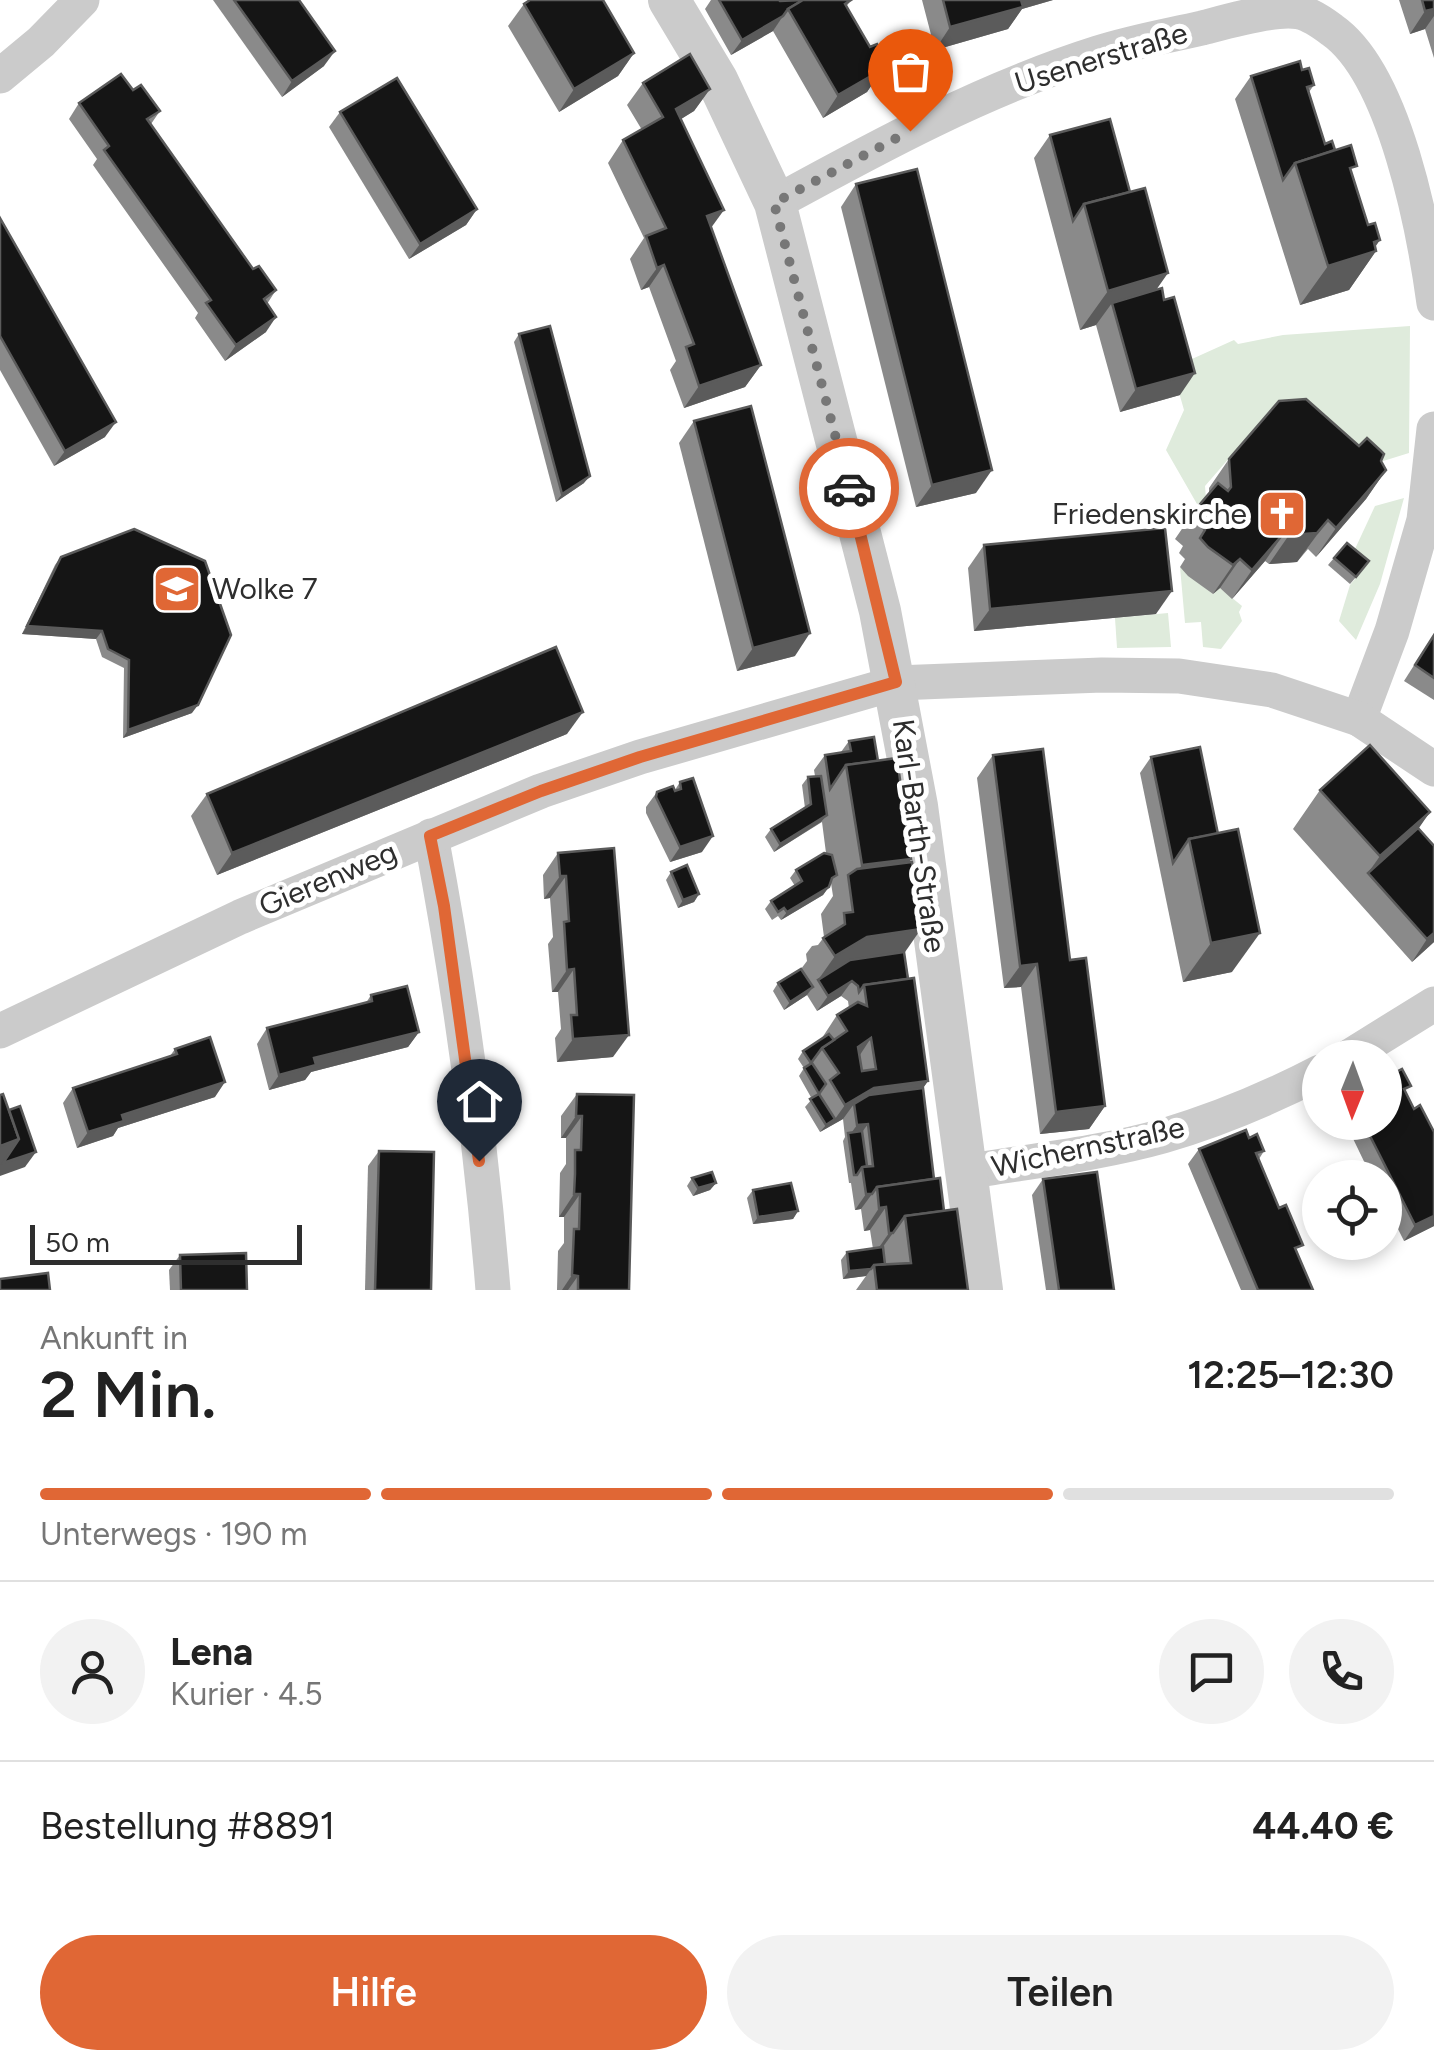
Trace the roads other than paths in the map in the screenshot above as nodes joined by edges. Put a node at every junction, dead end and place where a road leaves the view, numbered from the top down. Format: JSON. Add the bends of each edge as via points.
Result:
{"nodes":[{"id":1,"x":82,"y":0,"type":"edge"},
{"id":2,"x":669,"y":0,"type":"edge"},
{"id":3,"x":0,"y":76,"type":"edge"},
{"id":4,"x":774,"y":203,"type":"junction"},
{"id":5,"x":1434,"y":303,"type":"edge"},
{"id":6,"x":1434,"y":429,"type":"edge"},
{"id":7,"x":896,"y":682,"type":"junction"},
{"id":8,"x":1359,"y":718,"type":"junction"},
{"id":9,"x":1434,"y":769,"type":"edge"},
{"id":10,"x":430,"y":836,"type":"junction"},
{"id":11,"x":1434,"y":1004,"type":"edge"},
{"id":12,"x":0,"y":1031,"type":"edge"},
{"id":13,"x":1376,"y":1040,"type":"edge"},
{"id":14,"x":1302,"y":1081,"type":"edge"},
{"id":15,"x":965,"y":1172,"type":"junction"},
{"id":16,"x":494,"y":1290,"type":"edge"},
{"id":17,"x":982,"y":1290,"type":"edge"}],
"edges":[{"from":1,"to":3,"type":"street"},
{"from":2,"to":4,"type":"street","name":"Karl-Barth-Straße","via":[[717,80]]},
{"from":4,"to":5,"type":"street","name":"Usenerstraße","via":[[994,92],[1100,52],[1252,16],[1299,12],[1335,32],[1358,56],[1385,106],[1418,212]]},
{"from":4,"to":7,"type":"street","name":"Karl-Barth-Straße"},
{"from":6,"to":8,"type":"street","via":[[1424,520]]},
{"from":7,"to":8,"type":"street","name":"Gierenweg","via":[[1178,676],[1272,690]]},
{"from":7,"to":10,"type":"street","name":"Gierenweg","via":[[640,757]]},
{"from":7,"to":15,"type":"street","name":"Karl-Barth-Straße"},
{"from":8,"to":9,"type":"street","name":"Gierenweg"},
{"from":10,"to":12,"type":"street","name":"Gierenweg"},
{"from":10,"to":16,"type":"street"},
{"from":11,"to":13,"type":"street"},
{"from":14,"to":15,"type":"street","name":"Wichernstraße","via":[[1162,1136]]},
{"from":15,"to":17,"type":"street","name":"Karl-Barth-Straße"}]}
